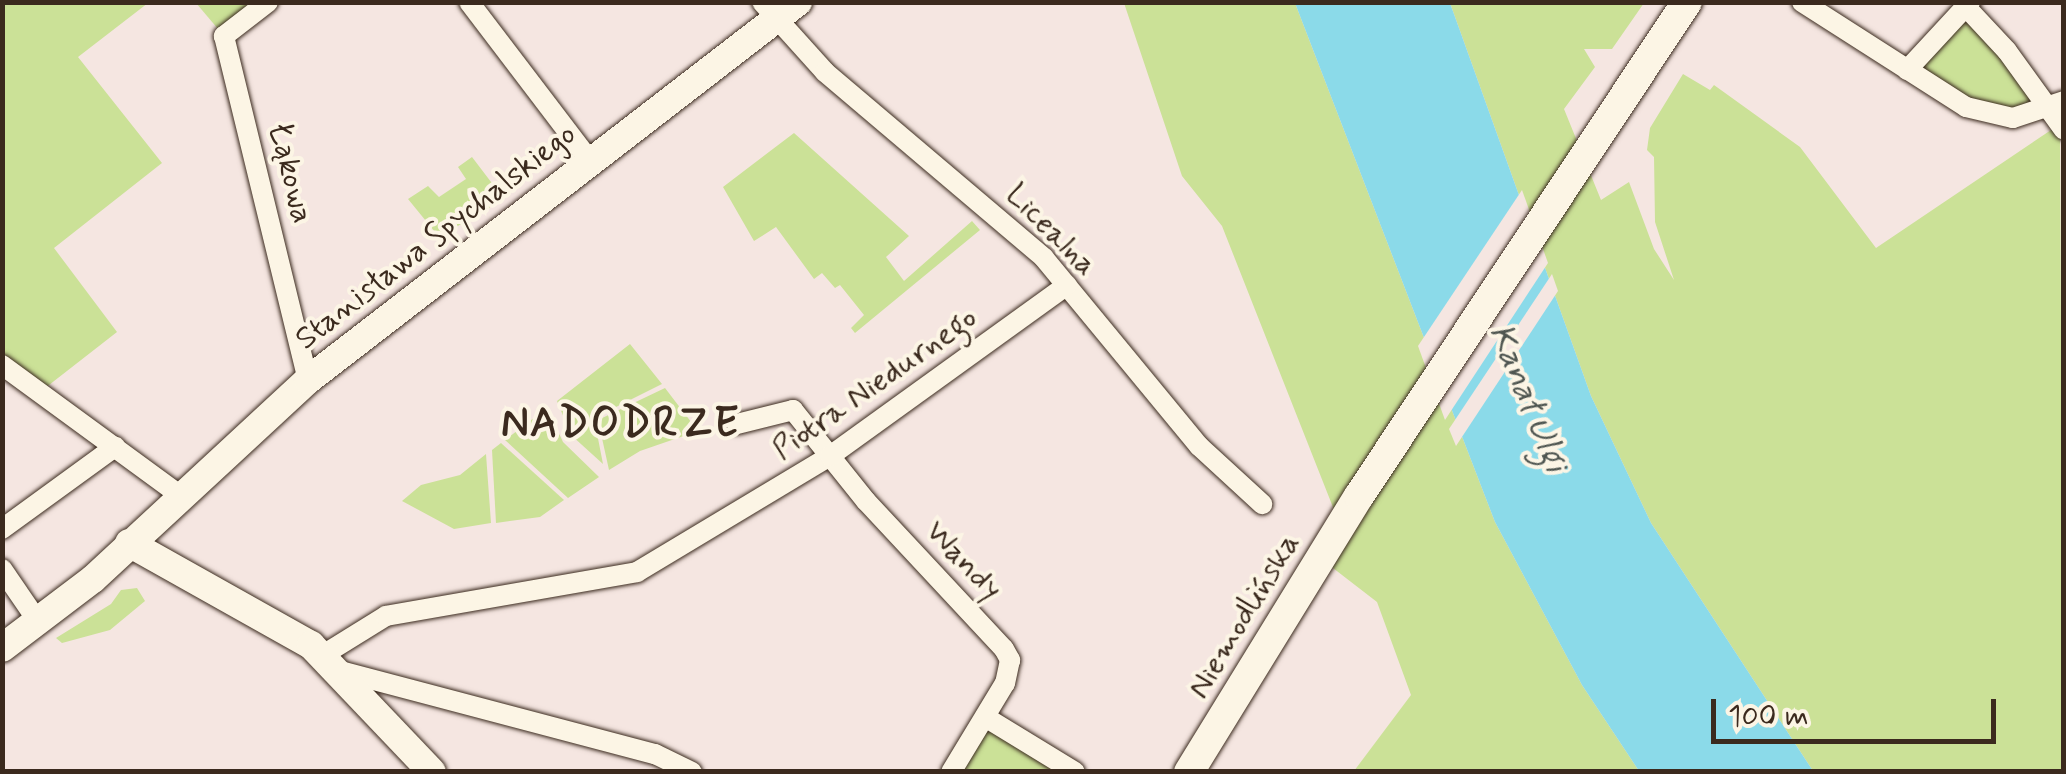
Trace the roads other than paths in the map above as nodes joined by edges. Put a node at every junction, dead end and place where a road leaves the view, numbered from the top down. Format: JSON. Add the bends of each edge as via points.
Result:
{"nodes":[{"id":1,"x":268,"y":2,"type":"edge"},
{"id":2,"x":469,"y":2,"type":"edge"},
{"id":3,"x":1687,"y":2,"type":"edge"},
{"id":4,"x":1802,"y":2,"type":"edge"},
{"id":5,"x":1968,"y":5,"type":"edge"},
{"id":6,"x":779,"y":8,"type":"edge"},
{"id":7,"x":1907,"y":70,"type":"junction"},
{"id":8,"x":2056,"y":104,"type":"edge"},
{"id":9,"x":2064,"y":130,"type":"edge"},
{"id":10,"x":590,"y":162,"type":"junction"},
{"id":11,"x":1068,"y":285,"type":"junction"},
{"id":12,"x":2,"y":365,"type":"edge"},
{"id":13,"x":308,"y":380,"type":"junction"},
{"id":14,"x":736,"y":424,"type":"dead end"},
{"id":15,"x":115,"y":448,"type":"junction"},
{"id":16,"x":830,"y":456,"type":"junction"},
{"id":17,"x":178,"y":494,"type":"junction"},
{"id":18,"x":1262,"y":504,"type":"dead end"},
{"id":19,"x":2,"y":529,"type":"edge"},
{"id":20,"x":130,"y":543,"type":"junction"},
{"id":21,"x":2,"y":569,"type":"edge"},
{"id":22,"x":39,"y":623,"type":"junction"},
{"id":23,"x":2,"y":648,"type":"edge"},
{"id":24,"x":331,"y":663,"type":"junction"},
{"id":25,"x":984,"y":717,"type":"junction"},
{"id":26,"x":432,"y":772,"type":"edge"},
{"id":27,"x":692,"y":772,"type":"edge"},
{"id":28,"x":950,"y":772,"type":"edge"},
{"id":29,"x":1075,"y":772,"type":"edge"},
{"id":30,"x":1188,"y":772,"type":"edge"}],
"edges":[{"from":1,"to":13,"type":"street","name":"Łąkowa","via":[[224,36]]},
{"from":2,"to":10,"type":"street"},
{"from":3,"to":30,"type":"main road","name":"Niemodlińska","via":[[1359,496]]},
{"from":4,"to":7,"type":"street"},
{"from":5,"to":7,"type":"street"},
{"from":5,"to":8,"type":"street"},
{"from":6,"to":10,"type":"street","name":"Stanisława Spychalskiego"},
{"from":6,"to":11,"type":"street","name":"Licealna","via":[[825,72],[1017,232]]},
{"from":7,"to":8,"type":"street","via":[[1990,115],[2013,118]]},
{"from":8,"to":9,"type":"street"},
{"from":10,"to":13,"type":"street","name":"Stanisława Spychalskiego"},
{"from":11,"to":16,"type":"street","name":"Piotra Niedurnego"},
{"from":11,"to":18,"type":"street","name":"Licealna","via":[[1199,446]]},
{"from":12,"to":15,"type":"street"},
{"from":13,"to":17,"type":"street","name":"Stanisława Spychalskiego"},
{"from":14,"to":16,"type":"street","name":"Wandy","via":[[793,410]]},
{"from":15,"to":17,"type":"street"},
{"from":15,"to":19,"type":"street"},
{"from":16,"to":24,"type":"street","name":"Piotra Niedurnego","via":[[637,572],[371,622]]},
{"from":16,"to":25,"type":"street","name":"Wandy","via":[[1004,649],[1010,671]]},
{"from":17,"to":20,"type":"street","name":"Stanisława Spychalskiego"},
{"from":20,"to":22,"type":"street","name":"Stanisława Spychalskiego"},
{"from":20,"to":24,"type":"street"},
{"from":21,"to":22,"type":"street"},
{"from":22,"to":23,"type":"street","name":"Stanisława Spychalskiego"},
{"from":24,"to":26,"type":"street"},
{"from":24,"to":27,"type":"street","via":[[655,754]]},
{"from":25,"to":28,"type":"street","name":"Wandy"},
{"from":25,"to":29,"type":"street"}]}
